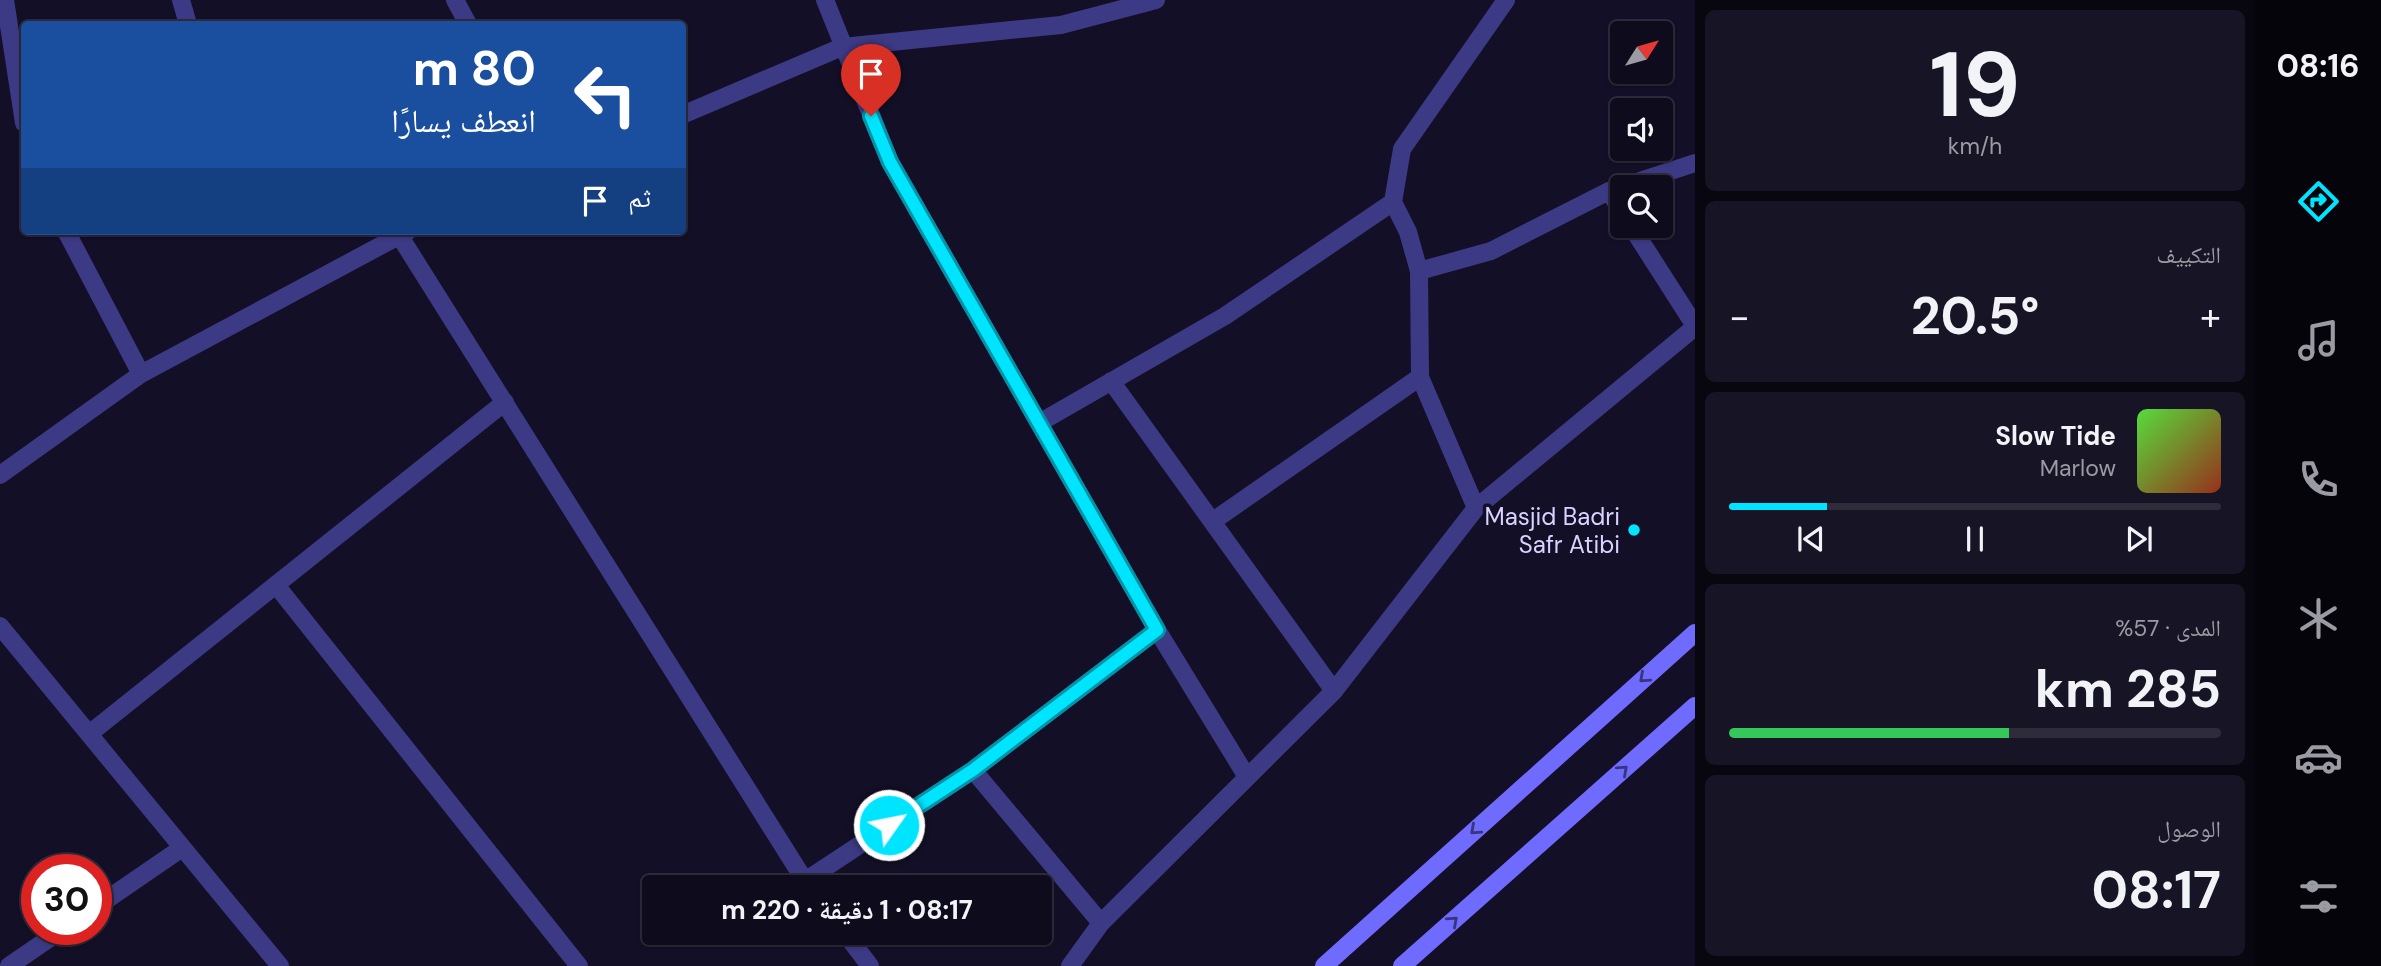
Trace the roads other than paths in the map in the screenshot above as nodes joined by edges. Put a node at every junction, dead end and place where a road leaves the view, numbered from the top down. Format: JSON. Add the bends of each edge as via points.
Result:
{"nodes":[{"id":1,"x":5,"y":0,"type":"edge"},
{"id":2,"x":181,"y":0,"type":"edge"},
{"id":3,"x":455,"y":0,"type":"edge"},
{"id":4,"x":825,"y":0,"type":"edge"},
{"id":5,"x":1156,"y":0,"type":"edge"},
{"id":6,"x":1506,"y":0,"type":"edge"},
{"id":7,"x":187,"y":21,"type":"edge"},
{"id":8,"x":466,"y":21,"type":"edge"},
{"id":9,"x":842,"y":47,"type":"junction"},
{"id":10,"x":21,"y":104,"type":"edge"},
{"id":11,"x":686,"y":113,"type":"edge"},
{"id":12,"x":1695,"y":163,"type":"edge"},
{"id":13,"x":1609,"y":191,"type":"joint"},
{"id":14,"x":1393,"y":202,"type":"junction"},
{"id":15,"x":68,"y":235,"type":"edge"},
{"id":16,"x":400,"y":235,"type":"edge"},
{"id":17,"x":405,"y":235,"type":"edge"},
{"id":18,"x":1639,"y":238,"type":"edge"},
{"id":19,"x":1419,"y":271,"type":"junction"},
{"id":20,"x":1695,"y":326,"type":"edge"},
{"id":21,"x":141,"y":374,"type":"junction"},
{"id":22,"x":1420,"y":377,"type":"junction"},
{"id":23,"x":1111,"y":381,"type":"junction"},
{"id":24,"x":505,"y":402,"type":"junction"},
{"id":25,"x":1039,"y":423,"type":"junction"},
{"id":26,"x":0,"y":475,"type":"edge"},
{"id":27,"x":1476,"y":508,"type":"junction"},
{"id":28,"x":1213,"y":521,"type":"junction"},
{"id":29,"x":276,"y":585,"type":"junction"},
{"id":30,"x":0,"y":626,"type":"edge"},
{"id":31,"x":1157,"y":630,"type":"junction"},
{"id":32,"x":1695,"y":632,"type":"edge"},
{"id":33,"x":1334,"y":691,"type":"junction"},
{"id":34,"x":1695,"y":706,"type":"edge"},
{"id":35,"x":89,"y":734,"type":"junction"},
{"id":36,"x":973,"y":770,"type":"junction"},
{"id":37,"x":1247,"y":777,"type":"junction"},
{"id":38,"x":182,"y":848,"type":"junction"},
{"id":39,"x":801,"y":875,"type":"edge"},
{"id":40,"x":820,"y":875,"type":"edge"},
{"id":41,"x":112,"y":896,"type":"edge"},
{"id":42,"x":1101,"y":923,"type":"junction"},
{"id":43,"x":40,"y":945,"type":"edge"},
{"id":44,"x":854,"y":945,"type":"edge"},
{"id":45,"x":9,"y":966,"type":"edge"},
{"id":46,"x":280,"y":966,"type":"edge"},
{"id":47,"x":579,"y":966,"type":"edge"},
{"id":48,"x":870,"y":966,"type":"edge"},
{"id":49,"x":1070,"y":966,"type":"edge"},
{"id":50,"x":1324,"y":966,"type":"edge"},
{"id":51,"x":1402,"y":966,"type":"edge"}],
"edges":[{"from":1,"to":10,"type":"street"},
{"from":2,"to":7,"type":"street"},
{"from":3,"to":8,"type":"street"},
{"from":4,"to":9,"type":"street"},
{"from":5,"to":9,"type":"street","via":[[1061,24]]},
{"from":6,"to":14,"type":"street","via":[[1402,149]]},
{"from":9,"to":11,"type":"street"},
{"from":9,"to":25,"type":"street","via":[[890,162]]},
{"from":12,"to":13,"type":"street"},
{"from":13,"to":19,"type":"street","via":[[1491,251]]},
{"from":14,"to":19,"type":"street"},
{"from":14,"to":23,"type":"street","via":[[1225,316]]},
{"from":15,"to":21,"type":"street"},
{"from":16,"to":21,"type":"street"},
{"from":17,"to":24,"type":"street"},
{"from":18,"to":20,"type":"street"},
{"from":19,"to":22,"type":"street"},
{"from":20,"to":27,"type":"street"},
{"from":21,"to":26,"type":"street"},
{"from":22,"to":27,"type":"street"},
{"from":22,"to":28,"type":"street"},
{"from":23,"to":25,"type":"street"},
{"from":23,"to":28,"type":"street"},
{"from":24,"to":29,"type":"street"},
{"from":24,"to":39,"type":"street"},
{"from":25,"to":31,"type":"street"},
{"from":27,"to":33,"type":"street"},
{"from":28,"to":33,"type":"street"},
{"from":29,"to":35,"type":"street"},
{"from":29,"to":47,"type":"street"},
{"from":30,"to":35,"type":"street"},
{"from":31,"to":36,"type":"street"},
{"from":31,"to":37,"type":"street"},
{"from":32,"to":50,"type":"street","one_way":true},
{"from":33,"to":37,"type":"street"},
{"from":51,"to":34,"type":"street","one_way":true},
{"from":35,"to":38,"type":"street"},
{"from":36,"to":40,"type":"street"},
{"from":36,"to":42,"type":"street"},
{"from":37,"to":42,"type":"street"},
{"from":38,"to":41,"type":"street"},
{"from":38,"to":46,"type":"street"},
{"from":42,"to":49,"type":"street"},
{"from":43,"to":45,"type":"street"},
{"from":44,"to":48,"type":"street"}]}
